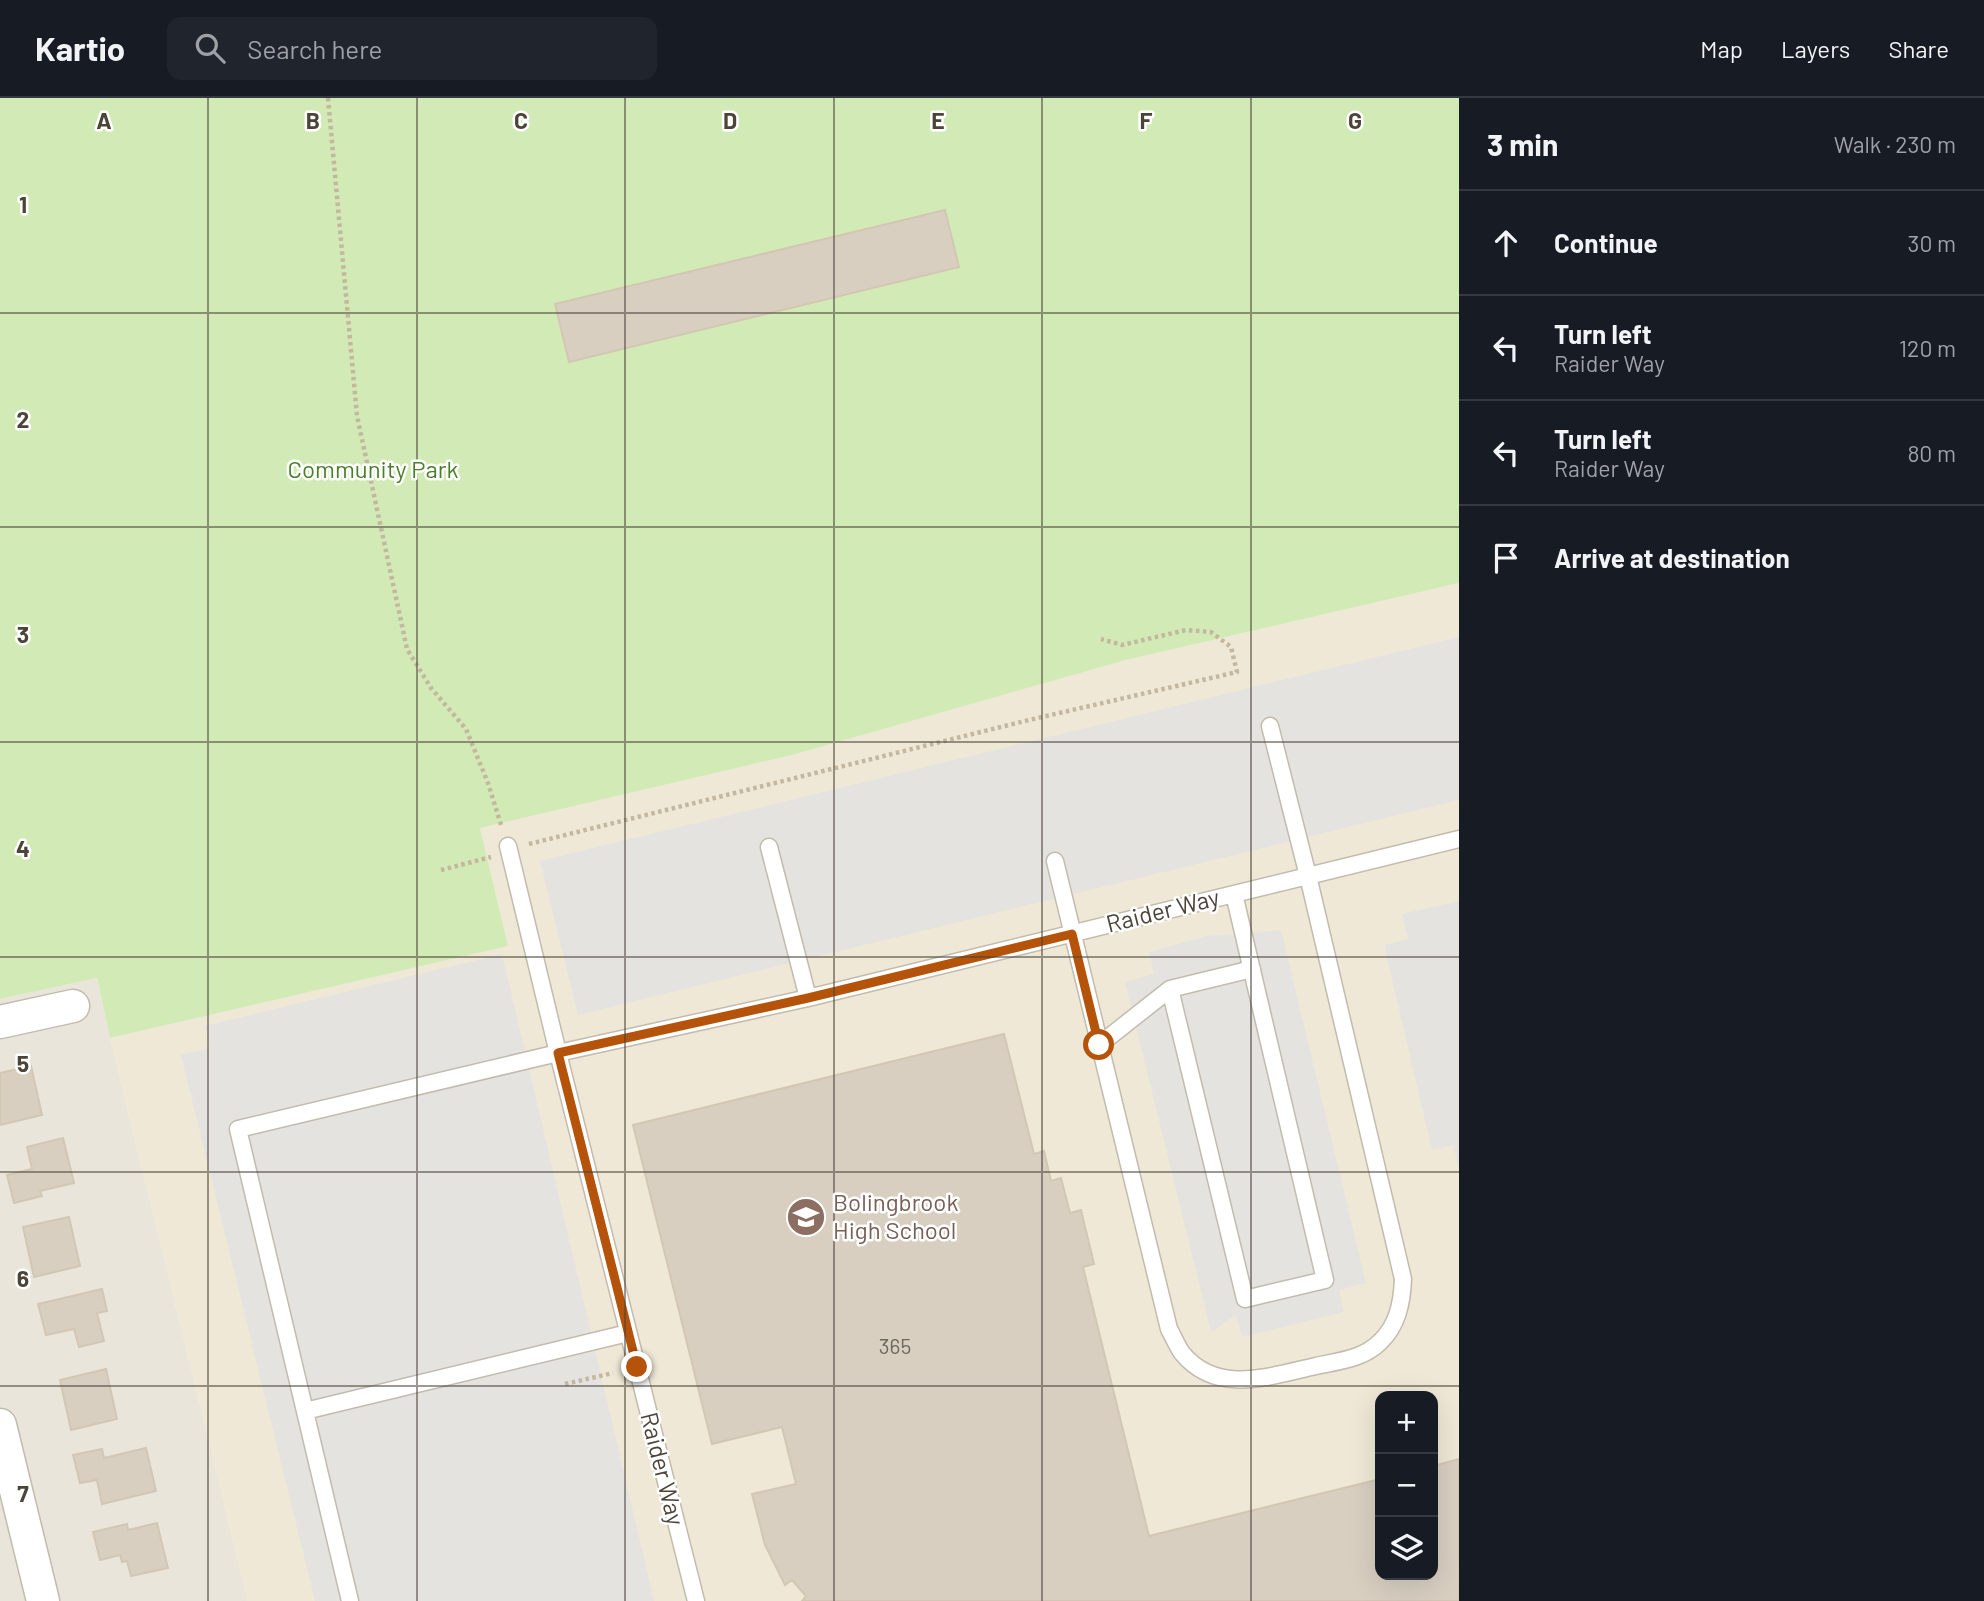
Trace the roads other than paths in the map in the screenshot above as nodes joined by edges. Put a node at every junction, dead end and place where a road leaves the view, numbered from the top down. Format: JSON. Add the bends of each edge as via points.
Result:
{"nodes":[{"id":1,"x":1270,"y":726,"type":"dead end"},
{"id":2,"x":1459,"y":839,"type":"edge"},
{"id":3,"x":769,"y":847,"type":"dead end"},
{"id":4,"x":508,"y":848,"type":"road end"},
{"id":5,"x":1055,"y":862,"type":"dead end"},
{"id":6,"x":1308,"y":876,"type":"junction"},
{"id":7,"x":1234,"y":894,"type":"junction"},
{"id":8,"x":1072,"y":934,"type":"junction"},
{"id":9,"x":1252,"y":969,"type":"junction"},
{"id":10,"x":1170,"y":989,"type":"junction"},
{"id":11,"x":808,"y":998,"type":"junction"},
{"id":12,"x":73,"y":1006,"type":"dead end"},
{"id":13,"x":0,"y":1022,"type":"edge"},
{"id":14,"x":1099,"y":1045,"type":"junction"},
{"id":15,"x":558,"y":1053,"type":"junction"},
{"id":16,"x":628,"y":1333,"type":"junction"},
{"id":17,"x":305,"y":1411,"type":"junction"},
{"id":18,"x":0,"y":1425,"type":"edge"},
{"id":19,"x":43,"y":1601,"type":"edge"},
{"id":20,"x":350,"y":1601,"type":"edge"},
{"id":21,"x":696,"y":1601,"type":"edge"}],
"edges":[{"from":1,"to":6,"type":"lane"},
{"from":2,"to":6,"type":"lane","name":"Raider Way"},
{"from":3,"to":11,"type":"lane"},
{"from":4,"to":15,"type":"lane"},
{"from":5,"to":8,"type":"lane"},
{"from":6,"to":7,"type":"lane","name":"Raider Way"},
{"from":6,"to":14,"type":"lane","via":[[1403,1279],[1402,1301],[1381,1342],[1363,1356],[1250,1381],[1224,1380],[1201,1370],[1181,1352],[1169,1329]]},
{"from":7,"to":8,"type":"lane","name":"Raider Way"},
{"from":7,"to":9,"type":"lane"},
{"from":8,"to":11,"type":"lane","name":"Raider Way"},
{"from":8,"to":14,"type":"lane"},
{"from":9,"to":10,"type":"lane"},
{"from":9,"to":10,"type":"lane","via":[[1325,1280],[1272,1293],[1245,1299]]},
{"from":10,"to":14,"type":"lane"},
{"from":11,"to":15,"type":"lane","name":"Raider Way"},
{"from":12,"to":13,"type":"street"},
{"from":15,"to":16,"type":"lane","name":"Raider Way"},
{"from":15,"to":17,"type":"lane","via":[[238,1129]]},
{"from":16,"to":17,"type":"lane"},
{"from":16,"to":21,"type":"lane","name":"Raider Way"},
{"from":17,"to":20,"type":"lane"},
{"from":18,"to":19,"type":"street"}]}
